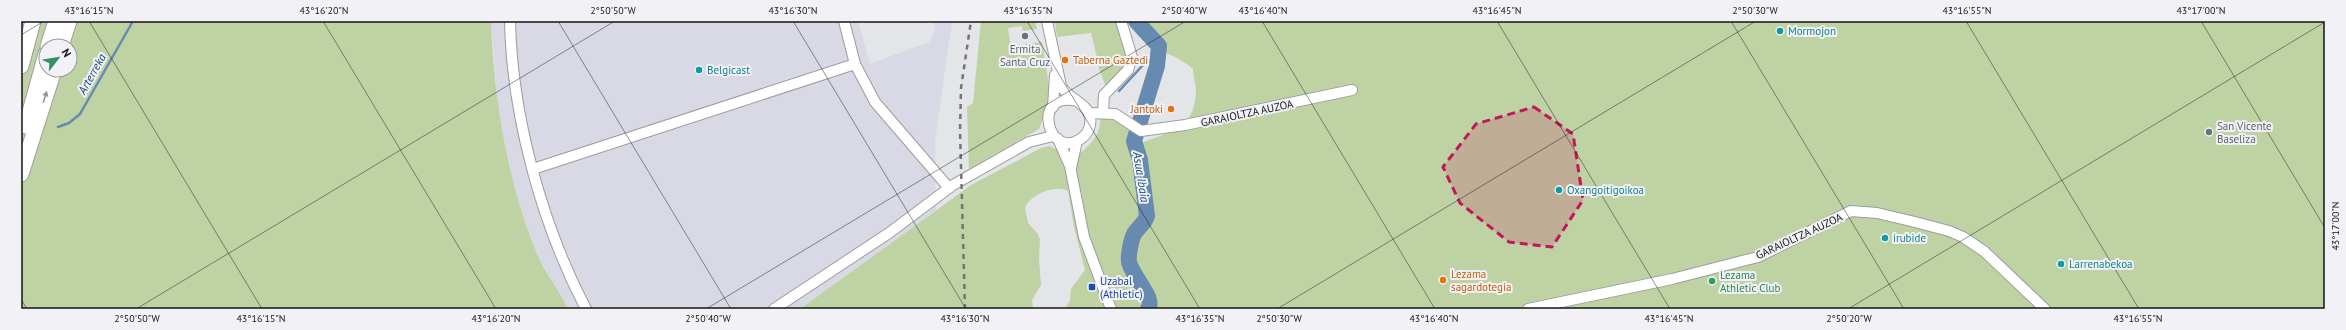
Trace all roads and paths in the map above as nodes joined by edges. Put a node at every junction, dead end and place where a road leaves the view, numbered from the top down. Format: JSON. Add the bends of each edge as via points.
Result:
{"nodes":[{"id":1,"x":33,"y":21,"type":"edge"},
{"id":2,"x":56,"y":21,"type":"edge"},
{"id":3,"x":69,"y":21,"type":"edge"},
{"id":4,"x":510,"y":21,"type":"edge"},
{"id":5,"x":844,"y":21,"type":"edge"},
{"id":6,"x":1047,"y":21,"type":"edge"},
{"id":7,"x":1121,"y":21,"type":"edge"},
{"id":8,"x":51,"y":38,"type":"edge"},
{"id":9,"x":64,"y":38,"type":"edge"},
{"id":10,"x":1054,"y":63,"type":"junction"},
{"id":11,"x":855,"y":64,"type":"junction"},
{"id":12,"x":21,"y":66,"type":"edge"},
{"id":13,"x":39,"y":78,"type":"edge"},
{"id":14,"x":51,"y":78,"type":"edge"},
{"id":15,"x":1352,"y":90,"type":"dead end"},
{"id":16,"x":1077,"y":101,"type":"junction"},
{"id":17,"x":1053,"y":107,"type":"junction"},
{"id":18,"x":1089,"y":112,"type":"junction"},
{"id":19,"x":1103,"y":112,"type":"junction"},
{"id":20,"x":1048,"y":124,"type":"junction"},
{"id":21,"x":1056,"y":137,"type":"junction"},
{"id":22,"x":1077,"y":141,"type":"junction"},
{"id":23,"x":1029,"y":142,"type":"junction"},
{"id":24,"x":21,"y":145,"type":"edge"},
{"id":25,"x":533,"y":169,"type":"junction"},
{"id":26,"x":21,"y":174,"type":"edge"},
{"id":27,"x":1072,"y":181,"type":"junction"},
{"id":28,"x":949,"y":188,"type":"junction"},
{"id":29,"x":586,"y":309,"type":"edge"},
{"id":30,"x":774,"y":309,"type":"edge"},
{"id":31,"x":1111,"y":309,"type":"edge"},
{"id":32,"x":1528,"y":309,"type":"edge"},
{"id":33,"x":2045,"y":309,"type":"edge"}],
"edges":[{"from":1,"to":12,"type":"highway"},
{"from":2,"to":8,"type":"highway"},
{"from":3,"to":9,"type":"highway"},
{"from":4,"to":25,"type":"street","via":[[514,78]]},
{"from":5,"to":11,"type":"street"},
{"from":6,"to":10,"type":"street"},
{"from":7,"to":19,"type":"street","via":[[1132,57],[1128,70],[1104,95]]},
{"from":10,"to":16,"type":"street","via":[[1064,92]]},
{"from":10,"to":17,"type":"street"},
{"from":11,"to":25,"type":"street"},
{"from":11,"to":28,"type":"street","via":[[875,102]]},
{"from":13,"to":24,"type":"highway"},
{"from":26,"to":14,"type":"highway","one_way":true},
{"from":15,"to":19,"type":"street","name":"GARAIOLTZA AUZOA","via":[[1185,125],[1136,129],[1122,117]]},
{"from":16,"to":17,"type":"street","via":[[1064,100]]},
{"from":16,"to":18,"type":"street"},
{"from":17,"to":20,"type":"street"},
{"from":18,"to":19,"type":"street"},
{"from":18,"to":22,"type":"street","via":[[1088,131]]},
{"from":20,"to":21,"type":"street"},
{"from":20,"to":23,"type":"street"},
{"from":21,"to":22,"type":"street","via":[[1071,142]]},
{"from":21,"to":23,"type":"street"},
{"from":21,"to":27,"type":"street","via":[[1065,152]]},
{"from":22,"to":27,"type":"street","via":[[1071,167]]},
{"from":23,"to":28,"type":"street"},
{"from":25,"to":29,"type":"street","via":[[554,233]]},
{"from":27,"to":31,"type":"street","via":[[1084,237]]},
{"from":28,"to":30,"type":"street","via":[[895,229]]},
{"from":32,"to":33,"type":"street","name":"GARAIOLTZA AUZOA","via":[[1672,279],[1758,257],[1851,211],[1877,213],[1949,231],[1963,237],[1986,252]]}]}
